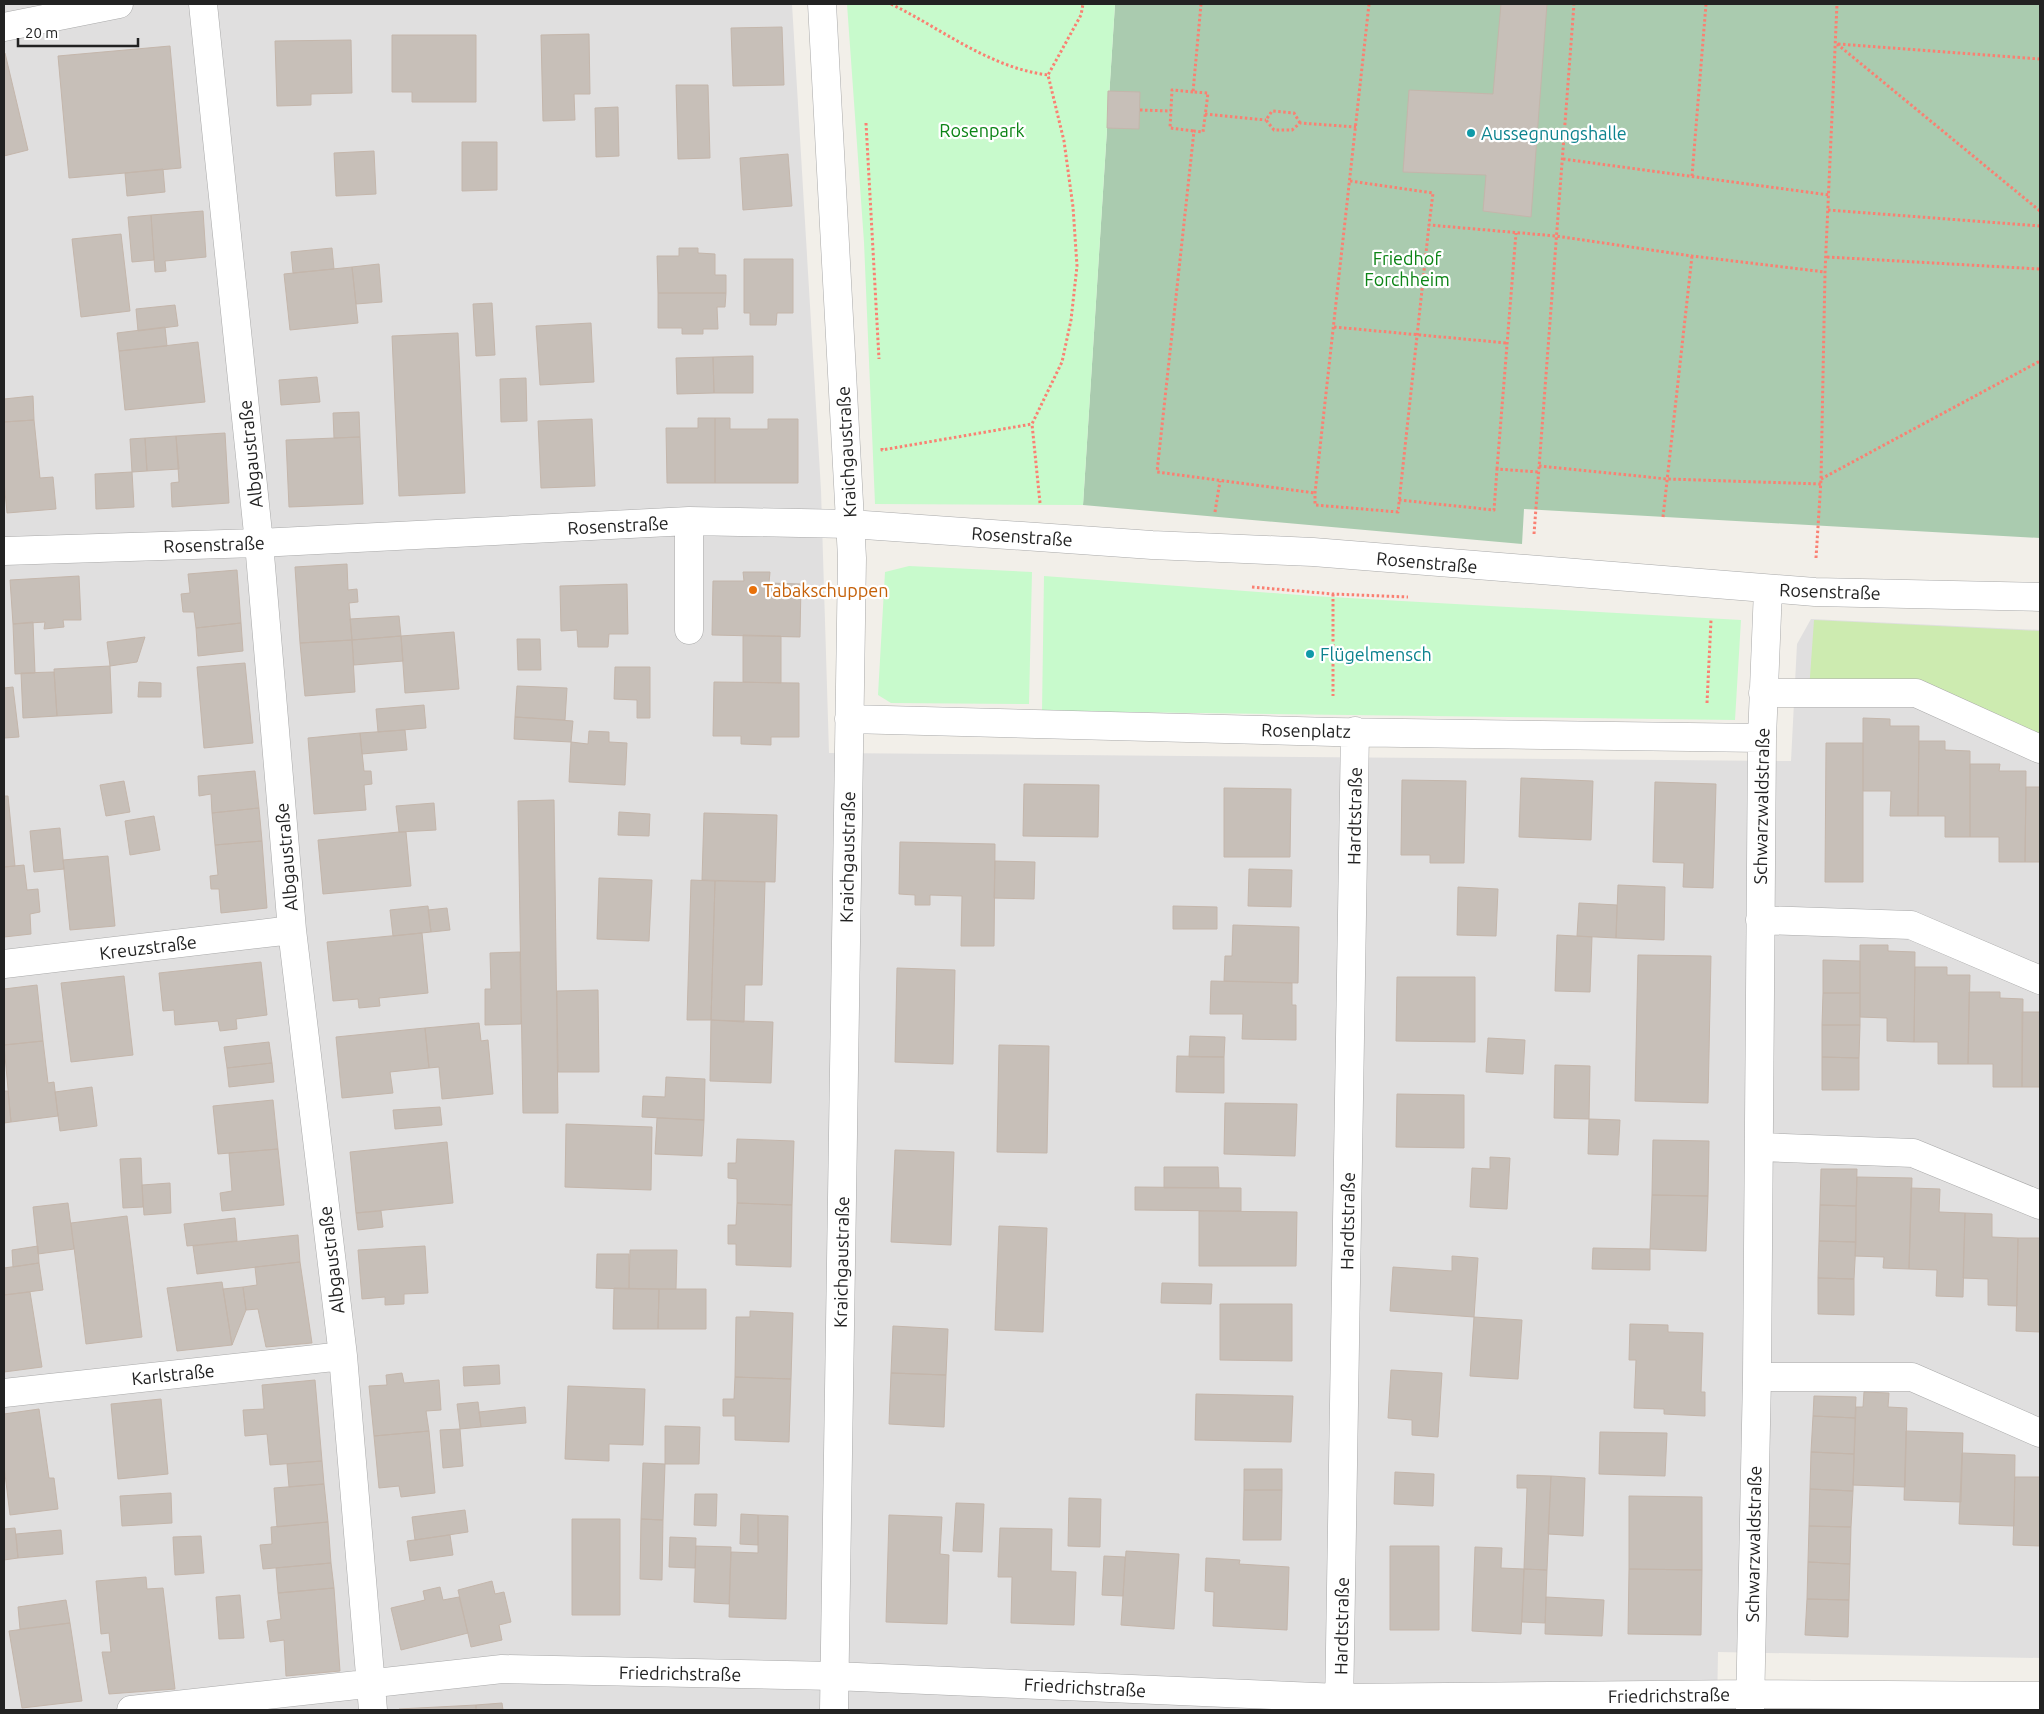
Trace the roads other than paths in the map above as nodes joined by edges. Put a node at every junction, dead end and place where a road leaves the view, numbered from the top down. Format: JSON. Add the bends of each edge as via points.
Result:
{"nodes":[{"id":1,"x":120,"y":4,"type":"edge"},
{"id":2,"x":203,"y":4,"type":"edge"},
{"id":3,"x":822,"y":4,"type":"edge"},
{"id":4,"x":4,"y":27,"type":"edge"},
{"id":5,"x":689,"y":521,"type":"junction"},
{"id":6,"x":850,"y":524,"type":"junction"},
{"id":7,"x":259,"y":542,"type":"junction"},
{"id":8,"x":4,"y":550,"type":"edge"},
{"id":9,"x":1768,"y":589,"type":"junction"},
{"id":10,"x":2040,"y":597,"type":"edge"},
{"id":11,"x":689,"y":630,"type":"dead end"},
{"id":12,"x":1763,"y":693,"type":"junction"},
{"id":13,"x":849,"y":720,"type":"junction"},
{"id":14,"x":1344,"y":732,"type":"junction"},
{"id":15,"x":1762,"y":738,"type":"junction"},
{"id":16,"x":2040,"y":749,"type":"edge"},
{"id":17,"x":1760,"y":920,"type":"junction"},
{"id":18,"x":292,"y":930,"type":"junction"},
{"id":19,"x":4,"y":964,"type":"edge"},
{"id":20,"x":2040,"y":980,"type":"edge"},
{"id":21,"x":1759,"y":1147,"type":"junction"},
{"id":22,"x":2040,"y":1205,"type":"edge"},
{"id":23,"x":343,"y":1356,"type":"junction"},
{"id":24,"x":1757,"y":1377,"type":"junction"},
{"id":25,"x":4,"y":1393,"type":"edge"},
{"id":26,"x":2040,"y":1433,"type":"edge"},
{"id":27,"x":834,"y":1676,"type":"junction"},
{"id":28,"x":371,"y":1683,"type":"junction"},
{"id":29,"x":2040,"y":1696,"type":"edge"},
{"id":30,"x":1750,"y":1702,"type":"edge"},
{"id":31,"x":1339,"y":1704,"type":"edge"},
{"id":32,"x":131,"y":1710,"type":"edge"},
{"id":33,"x":373,"y":1710,"type":"edge"},
{"id":34,"x":834,"y":1710,"type":"edge"}],
"edges":[{"from":1,"to":4,"type":"street"},
{"from":2,"to":7,"type":"street","name":"Albgaustraße"},
{"from":3,"to":6,"type":"street","name":"Kraichgaustraße"},
{"from":5,"to":6,"type":"street","name":"Rosenstraße"},
{"from":5,"to":7,"type":"street","name":"Rosenstraße"},
{"from":5,"to":11,"type":"street"},
{"from":6,"to":9,"type":"street","name":"Rosenstraße","via":[[1312,552]]},
{"from":6,"to":13,"type":"street","name":"Kraichgaustraße"},
{"from":7,"to":8,"type":"street","name":"Rosenstraße"},
{"from":7,"to":18,"type":"street","name":"Albgaustraße"},
{"from":9,"to":10,"type":"street","name":"Rosenstraße"},
{"from":9,"to":12,"type":"street","name":"Schwarzwaldstraße"},
{"from":12,"to":15,"type":"street","name":"Schwarzwaldstraße"},
{"from":12,"to":16,"type":"street","via":[[1916,693]]},
{"from":13,"to":14,"type":"street","name":"Rosenplatz"},
{"from":13,"to":27,"type":"street","name":"Kraichgaustraße"},
{"from":14,"to":15,"type":"street","name":"Rosenplatz"},
{"from":14,"to":31,"type":"street","name":"Hardtstraße"},
{"from":15,"to":17,"type":"street","name":"Schwarzwaldstraße"},
{"from":17,"to":20,"type":"street","via":[[1911,925]]},
{"from":17,"to":21,"type":"street","name":"Schwarzwaldstraße"},
{"from":18,"to":19,"type":"street","name":"Kreuzstraße"},
{"from":18,"to":23,"type":"street","name":"Albgaustraße"},
{"from":21,"to":22,"type":"street","via":[[1913,1153]]},
{"from":21,"to":24,"type":"street","name":"Schwarzwaldstraße"},
{"from":23,"to":25,"type":"street","name":"Karlstraße"},
{"from":23,"to":28,"type":"street","name":"Albgaustraße"},
{"from":24,"to":26,"type":"street","via":[[1912,1377]]},
{"from":24,"to":30,"type":"street","name":"Schwarzwaldstraße"},
{"from":27,"to":28,"type":"street","name":"Friedrichstraße","via":[[502,1669]]},
{"from":27,"to":31,"type":"street","name":"Friedrichstraße"},
{"from":27,"to":34,"type":"street","name":"Kraichgaustraße"},
{"from":28,"to":32,"type":"street","name":"Friedrichstraße"},
{"from":28,"to":33,"type":"street","name":"Albgaustraße"},
{"from":29,"to":30,"type":"street","name":"Friedrichstraße"},
{"from":30,"to":31,"type":"street","name":"Friedrichstraße"}]}
